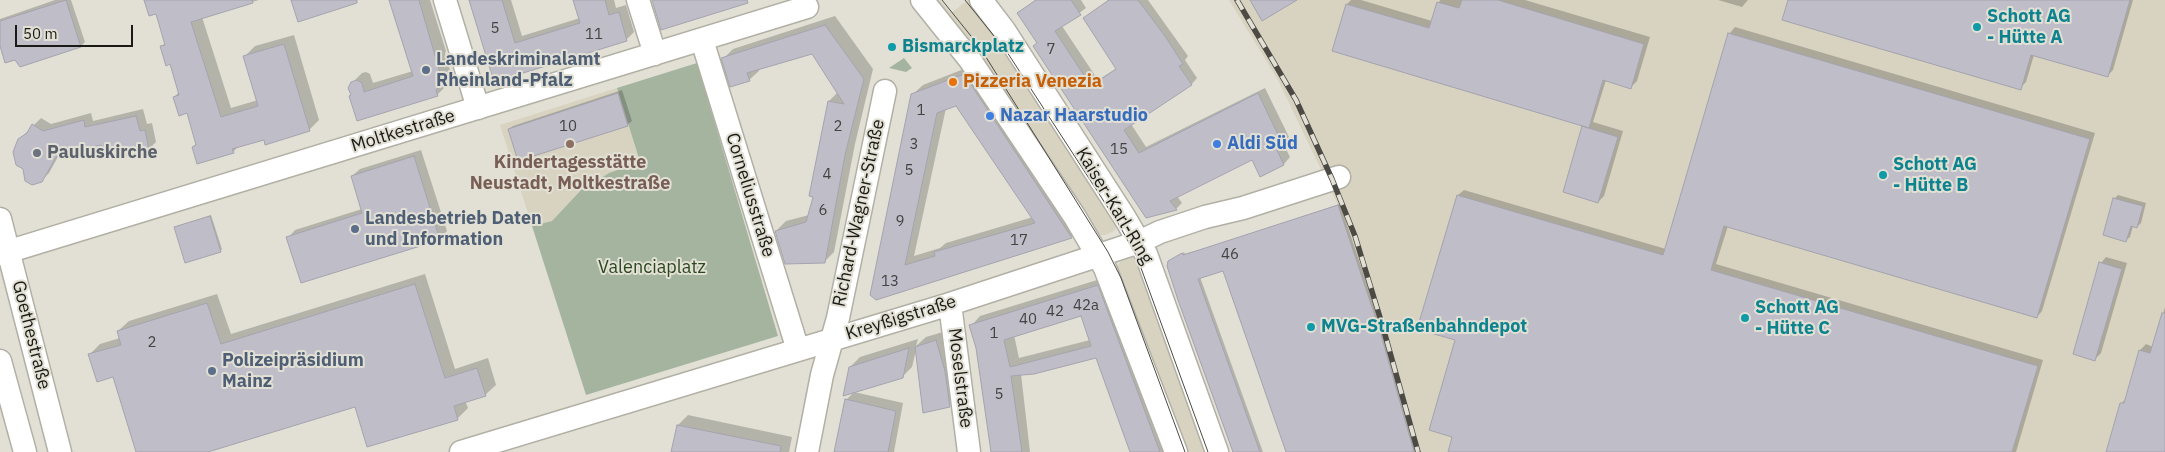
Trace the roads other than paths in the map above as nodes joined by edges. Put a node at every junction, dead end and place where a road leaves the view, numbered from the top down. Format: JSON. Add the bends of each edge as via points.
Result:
{"nodes":[{"id":1,"x":445,"y":0,"type":"edge"},
{"id":2,"x":638,"y":0,"type":"edge"},
{"id":3,"x":922,"y":0,"type":"edge"},
{"id":4,"x":981,"y":0,"type":"edge"},
{"id":5,"x":999,"y":0,"type":"edge"},
{"id":6,"x":807,"y":7,"type":"dead end"},
{"id":7,"x":1004,"y":30,"type":"junction"},
{"id":8,"x":702,"y":40,"type":"junction"},
{"id":9,"x":655,"y":54,"type":"junction"},
{"id":10,"x":884,"y":90,"type":"dead end"},
{"id":11,"x":478,"y":108,"type":"junction"},
{"id":12,"x":1339,"y":177,"type":"dead end"},
{"id":13,"x":0,"y":219,"type":"edge"},
{"id":14,"x":1139,"y":242,"type":"junction"},
{"id":15,"x":4,"y":252,"type":"edge"},
{"id":16,"x":1098,"y":256,"type":"junction"},
{"id":17,"x":950,"y":304,"type":"junction"},
{"id":18,"x":831,"y":340,"type":"junction"},
{"id":19,"x":798,"y":350,"type":"junction"},
{"id":20,"x":0,"y":361,"type":"edge"},
{"id":21,"x":25,"y":452,"type":"edge"},
{"id":22,"x":60,"y":452,"type":"edge"},
{"id":23,"x":461,"y":452,"type":"edge"},
{"id":24,"x":807,"y":452,"type":"edge"},
{"id":25,"x":970,"y":452,"type":"edge"},
{"id":26,"x":1176,"y":452,"type":"edge"},
{"id":27,"x":1216,"y":452,"type":"edge"}],
"edges":[{"from":1,"to":11,"type":"street"},
{"from":2,"to":9,"type":"street"},
{"from":3,"to":16,"type":"street","via":[[970,60]]},
{"from":4,"to":7,"type":"street"},
{"from":5,"to":7,"type":"street"},
{"from":6,"to":8,"type":"street","name":"Moltkestraße"},
{"from":7,"to":14,"type":"street","name":"Kaiser-Karl-Ring"},
{"from":8,"to":9,"type":"street","name":"Moltkestraße"},
{"from":8,"to":19,"type":"street","name":"Corneliusstraße"},
{"from":9,"to":11,"type":"street","name":"Moltkestraße"},
{"from":10,"to":18,"type":"street","name":"Richard-Wagner-Straße"},
{"from":11,"to":15,"type":"street","name":"Moltkestraße"},
{"from":12,"to":14,"type":"street","name":"Kreyßigstraße","via":[[1169,229]]},
{"from":13,"to":15,"type":"street","name":"Goethestraße"},
{"from":14,"to":16,"type":"street","name":"Kreyßigstraße"},
{"from":14,"to":27,"type":"street","name":"Kaiser-Karl-Ring","via":[[1152,268]]},
{"from":15,"to":22,"type":"street","name":"Goethestraße"},
{"from":16,"to":17,"type":"street","name":"Kreyßigstraße"},
{"from":16,"to":26,"type":"street","via":[[1111,281]]},
{"from":17,"to":18,"type":"street","name":"Kreyßigstraße"},
{"from":17,"to":25,"type":"street","name":"Moselstraße"},
{"from":18,"to":19,"type":"street","name":"Kreyßigstraße"},
{"from":18,"to":24,"type":"street","name":"Richard-Wagner-Straße"},
{"from":19,"to":23,"type":"street","name":"Kreyßigstraße"},
{"from":20,"to":21,"type":"street","name":"Goethestraße"}]}
